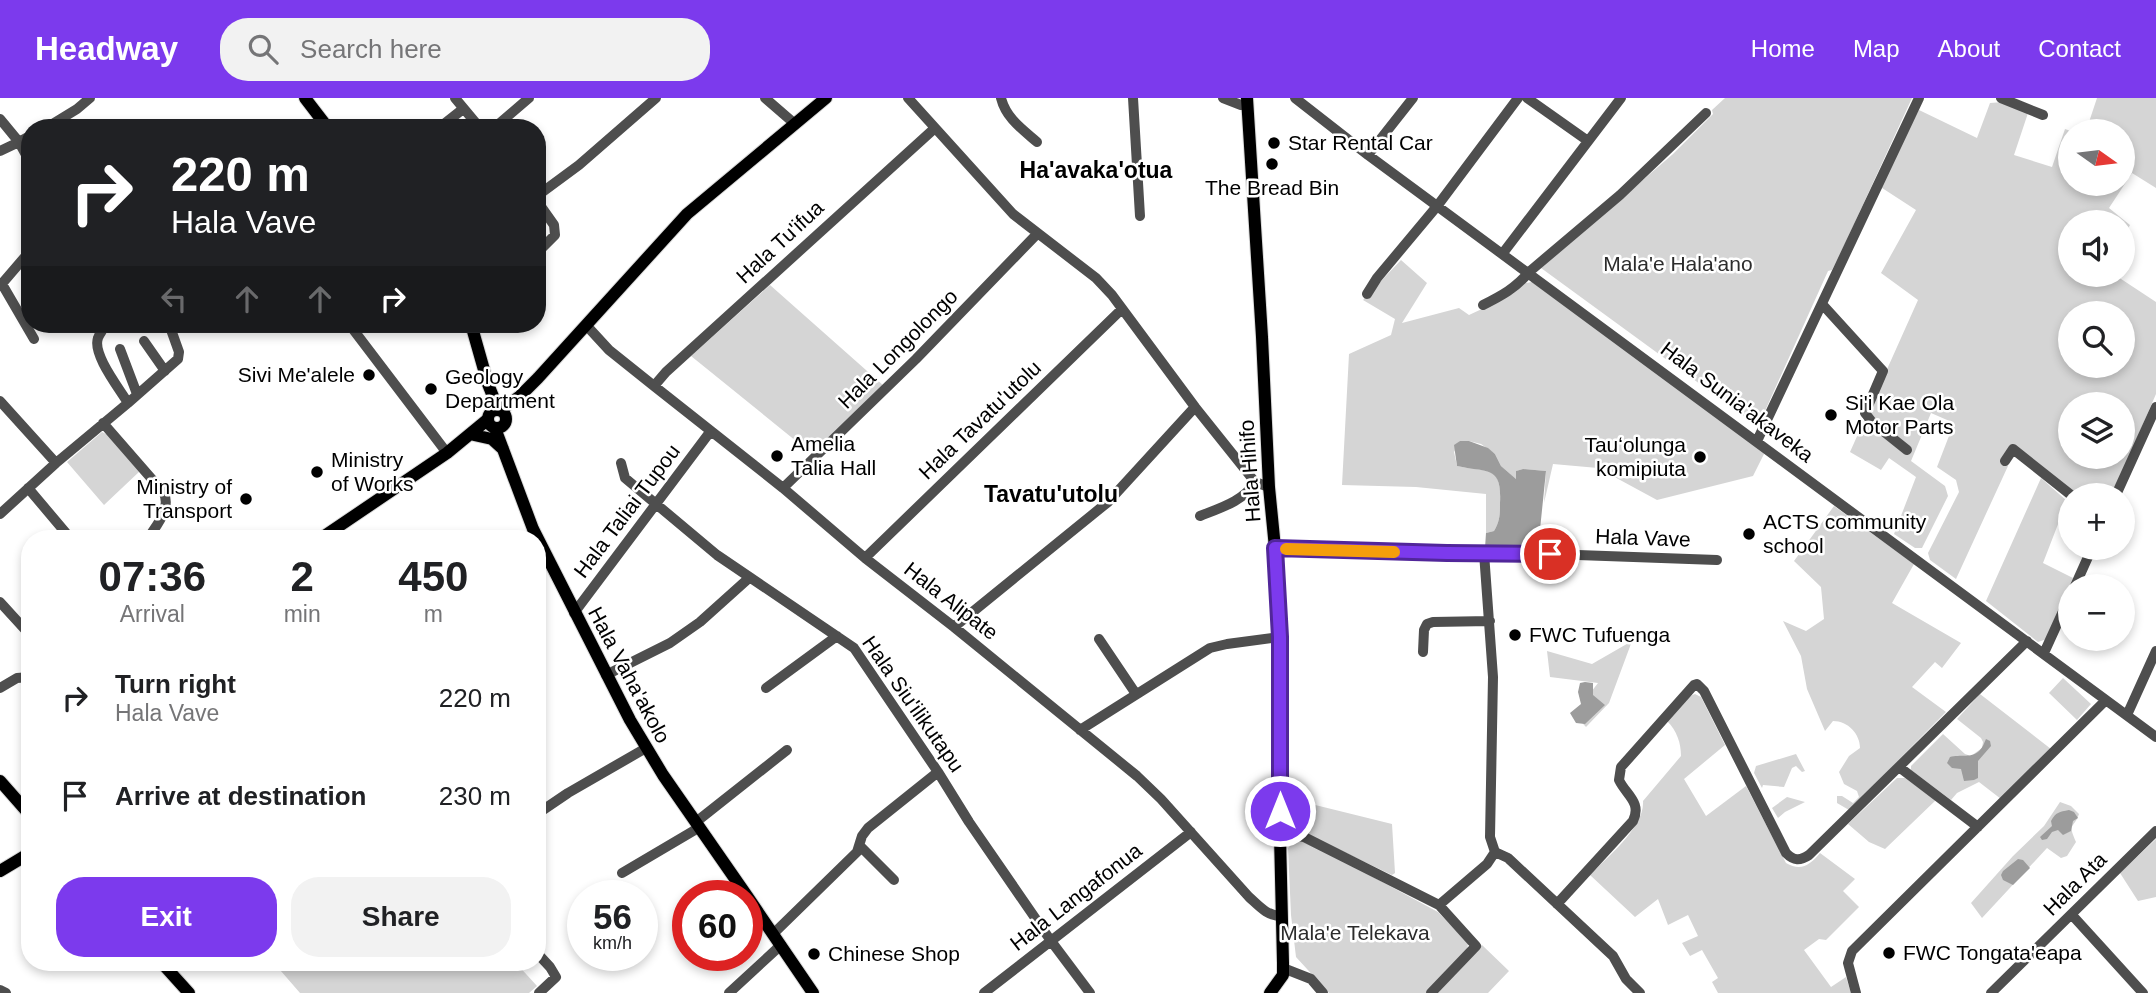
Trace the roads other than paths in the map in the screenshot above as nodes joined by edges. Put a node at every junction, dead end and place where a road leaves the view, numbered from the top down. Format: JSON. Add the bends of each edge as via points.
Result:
{"nodes":[{"id":1,"x":90,"y":98,"type":"edge"},
{"id":2,"x":305,"y":98,"type":"edge"},
{"id":3,"x":455,"y":98,"type":"edge"},
{"id":4,"x":529,"y":98,"type":"edge"},
{"id":5,"x":656,"y":98,"type":"edge"},
{"id":6,"x":765,"y":98,"type":"edge"},
{"id":7,"x":825,"y":98,"type":"edge"},
{"id":8,"x":908,"y":98,"type":"edge"},
{"id":9,"x":1001,"y":98,"type":"edge"},
{"id":10,"x":1133,"y":98,"type":"edge"},
{"id":11,"x":1223,"y":98,"type":"edge"},
{"id":12,"x":1294,"y":98,"type":"edge"},
{"id":13,"x":1413,"y":98,"type":"edge"},
{"id":14,"x":1518,"y":98,"type":"edge"},
{"id":15,"x":1527,"y":98,"type":"edge"},
{"id":16,"x":1621,"y":98,"type":"edge"},
{"id":17,"x":1919,"y":98,"type":"edge"},
{"id":18,"x":2001,"y":98,"type":"edge"},
{"id":19,"x":1247,"y":101,"type":"edge"},
{"id":20,"x":1311,"y":103,"type":"edge"},
{"id":21,"x":463,"y":110,"type":"junction"},
{"id":22,"x":1706,"y":113,"type":"dead end"},
{"id":23,"x":2042,"y":116,"type":"dead end"},
{"id":24,"x":0,"y":119,"type":"edge"},
{"id":25,"x":61,"y":119,"type":"edge"},
{"id":26,"x":321,"y":119,"type":"edge"},
{"id":27,"x":451,"y":119,"type":"edge"},
{"id":28,"x":472,"y":119,"type":"edge"},
{"id":29,"x":504,"y":119,"type":"edge"},
{"id":30,"x":795,"y":124,"type":"junction"},
{"id":31,"x":935,"y":128,"type":"junction"},
{"id":32,"x":1588,"y":141,"type":"junction"},
{"id":33,"x":19,"y":142,"type":"junction"},
{"id":34,"x":1037,"y":142,"type":"dead end"},
{"id":35,"x":21,"y":146,"type":"edge"},
{"id":36,"x":0,"y":151,"type":"edge"},
{"id":37,"x":1368,"y":155,"type":"junction"},
{"id":38,"x":546,"y":192,"type":"edge"},
{"id":39,"x":1438,"y":205,"type":"junction"},
{"id":40,"x":546,"y":213,"type":"edge"},
{"id":41,"x":1140,"y":216,"type":"dead end"},
{"id":42,"x":1037,"y":234,"type":"junction"},
{"id":43,"x":546,"y":244,"type":"edge"},
{"id":44,"x":1503,"y":253,"type":"junction"},
{"id":45,"x":21,"y":262,"type":"edge"},
{"id":46,"x":1529,"y":272,"type":"junction"},
{"id":47,"x":1,"y":285,"type":"edge"},
{"id":48,"x":1367,"y":294,"type":"dead end"},
{"id":49,"x":1822,"y":304,"type":"junction"},
{"id":50,"x":1483,"y":305,"type":"dead end"},
{"id":51,"x":1122,"y":309,"type":"junction"},
{"id":52,"x":21,"y":318,"type":"edge"},
{"id":53,"x":586,"y":325,"type":"junction"},
{"id":54,"x":30,"y":333,"type":"edge"},
{"id":55,"x":102,"y":333,"type":"edge"},
{"id":56,"x":172,"y":333,"type":"edge"},
{"id":57,"x":356,"y":333,"type":"edge"},
{"id":58,"x":474,"y":333,"type":"edge"},
{"id":59,"x":34,"y":339,"type":"dead end"},
{"id":60,"x":144,"y":341,"type":"dead end"},
{"id":61,"x":120,"y":349,"type":"dead end"},
{"id":62,"x":165,"y":371,"type":"junction"},
{"id":63,"x":488,"y":385,"type":"junction"},
{"id":64,"x":654,"y":386,"type":"junction"},
{"id":65,"x":137,"y":394,"type":"junction"},
{"id":66,"x":519,"y":397,"type":"junction"},
{"id":67,"x":0,"y":401,"type":"edge"},
{"id":68,"x":128,"y":402,"type":"junction"},
{"id":69,"x":1195,"y":407,"type":"junction"},
{"id":70,"x":2156,"y":407,"type":"edge"},
{"id":71,"x":496,"y":418,"type":"junction"},
{"id":72,"x":103,"y":423,"type":"junction"},
{"id":73,"x":710,"y":432,"type":"junction"},
{"id":74,"x":470,"y":436,"type":"junction"},
{"id":75,"x":1757,"y":441,"type":"junction"},
{"id":76,"x":1907,"y":450,"type":"dead end"},
{"id":77,"x":447,"y":453,"type":"junction"},
{"id":78,"x":505,"y":453,"type":"junction"},
{"id":79,"x":2006,"y":461,"type":"dead end"},
{"id":80,"x":56,"y":463,"type":"junction"},
{"id":81,"x":621,"y":463,"type":"dead end"},
{"id":82,"x":1255,"y":482,"type":"junction"},
{"id":83,"x":2121,"y":483,"type":"edge"},
{"id":84,"x":2058,"y":485,"type":"edge"},
{"id":85,"x":1269,"y":487,"type":"junction"},
{"id":86,"x":28,"y":488,"type":"junction"},
{"id":87,"x":783,"y":488,"type":"junction"},
{"id":88,"x":655,"y":505,"type":"junction"},
{"id":89,"x":0,"y":513,"type":"edge"},
{"id":90,"x":1200,"y":516,"type":"dead end"},
{"id":91,"x":63,"y":530,"type":"edge"},
{"id":92,"x":153,"y":530,"type":"edge"},
{"id":93,"x":333,"y":530,"type":"edge"},
{"id":94,"x":534,"y":530,"type":"edge"},
{"id":95,"x":1275,"y":548,"type":"junction"},
{"id":96,"x":1485,"y":553,"type":"junction"},
{"id":97,"x":546,"y":555,"type":"edge"},
{"id":98,"x":865,"y":558,"type":"junction"},
{"id":99,"x":1717,"y":560,"type":"dead end"},
{"id":100,"x":749,"y":578,"type":"junction"},
{"id":101,"x":0,"y":602,"type":"edge"},
{"id":102,"x":574,"y":613,"type":"junction"},
{"id":103,"x":1490,"y":621,"type":"junction"},
{"id":104,"x":2058,"y":622,"type":"edge"},
{"id":105,"x":21,"y":625,"type":"edge"},
{"id":106,"x":954,"y":627,"type":"junction"},
{"id":107,"x":837,"y":636,"type":"junction"},
{"id":108,"x":1280,"y":637,"type":"junction"},
{"id":109,"x":1099,"y":639,"type":"dead end"},
{"id":110,"x":2027,"y":641,"type":"junction"},
{"id":111,"x":1423,"y":652,"type":"dead end"},
{"id":112,"x":2156,"y":652,"type":"edge"},
{"id":113,"x":2044,"y":653,"type":"junction"},
{"id":114,"x":606,"y":675,"type":"junction"},
{"id":115,"x":21,"y":678,"type":"edge"},
{"id":116,"x":0,"y":688,"type":"edge"},
{"id":117,"x":766,"y":688,"type":"dead end"},
{"id":118,"x":1136,"y":694,"type":"junction"},
{"id":119,"x":2106,"y":700,"type":"junction"},
{"id":120,"x":2127,"y":715,"type":"junction"},
{"id":121,"x":1080,"y":730,"type":"junction"},
{"id":122,"x":2156,"y":737,"type":"edge"},
{"id":123,"x":646,"y":748,"type":"junction"},
{"id":124,"x":788,"y":750,"type":"dead end"},
{"id":125,"x":1899,"y":767,"type":"junction"},
{"id":126,"x":938,"y":772,"type":"junction"},
{"id":127,"x":0,"y":781,"type":"edge"},
{"id":128,"x":21,"y":805,"type":"edge"},
{"id":129,"x":546,"y":808,"type":"edge"},
{"id":130,"x":698,"y":824,"type":"junction"},
{"id":131,"x":1978,"y":827,"type":"junction"},
{"id":132,"x":2156,"y":831,"type":"edge"},
{"id":133,"x":1191,"y":832,"type":"junction"},
{"id":134,"x":1280,"y":836,"type":"junction"},
{"id":135,"x":860,"y":846,"type":"junction"},
{"id":136,"x":1495,"y":852,"type":"junction"},
{"id":137,"x":21,"y":858,"type":"edge"},
{"id":138,"x":0,"y":871,"type":"edge"},
{"id":139,"x":622,"y":873,"type":"dead end"},
{"id":140,"x":736,"y":880,"type":"edge"},
{"id":141,"x":894,"y":880,"type":"dead end"},
{"id":142,"x":1558,"y":904,"type":"junction"},
{"id":143,"x":1439,"y":905,"type":"junction"},
{"id":144,"x":2072,"y":915,"type":"junction"},
{"id":145,"x":1281,"y":916,"type":"junction"},
{"id":146,"x":763,"y":919,"type":"edge"},
{"id":147,"x":773,"y":934,"type":"junction"},
{"id":148,"x":1051,"y":941,"type":"junction"},
{"id":149,"x":781,"y":945,"type":"junction"},
{"id":150,"x":546,"y":964,"type":"edge"},
{"id":151,"x":1283,"y":968,"type":"junction"},
{"id":152,"x":169,"y":971,"type":"edge"},
{"id":153,"x":0,"y":990,"type":"edge"},
{"id":154,"x":6,"y":993,"type":"edge"},
{"id":155,"x":189,"y":993,"type":"edge"},
{"id":156,"x":539,"y":993,"type":"edge"},
{"id":157,"x":729,"y":993,"type":"edge"},
{"id":158,"x":813,"y":993,"type":"edge"},
{"id":159,"x":984,"y":993,"type":"edge"},
{"id":160,"x":1090,"y":993,"type":"edge"},
{"id":161,"x":1270,"y":993,"type":"edge"},
{"id":162,"x":1323,"y":993,"type":"edge"},
{"id":163,"x":1431,"y":993,"type":"edge"},
{"id":164,"x":1640,"y":993,"type":"edge"},
{"id":165,"x":1856,"y":993,"type":"edge"},
{"id":166,"x":1991,"y":993,"type":"edge"},
{"id":167,"x":2143,"y":993,"type":"edge"}],
"edges":[{"from":1,"to":25,"type":"street"},
{"from":2,"to":26,"type":"main road"},
{"from":3,"to":21,"type":"street"},
{"from":4,"to":29,"type":"street"},
{"from":5,"to":38,"type":"street"},
{"from":6,"to":30,"type":"street"},
{"from":7,"to":30,"type":"main road"},
{"from":8,"to":31,"type":"street"},
{"from":9,"to":34,"type":"street","via":[[1004,110]]},
{"from":10,"to":41,"type":"street"},
{"from":11,"to":19,"type":"street","via":[[1241,105]]},
{"from":12,"to":20,"type":"street","name":"Hala Sunia'akaveka"},
{"from":13,"to":37,"type":"street"},
{"from":14,"to":39,"type":"street"},
{"from":15,"to":32,"type":"street"},
{"from":16,"to":32,"type":"street"},
{"from":17,"to":49,"type":"street"},
{"from":18,"to":23,"type":"street"},
{"from":19,"to":85,"type":"main road","name":"Hala Hihifo"},
{"from":20,"to":37,"type":"street","name":"Hala Sunia'akaveka"},
{"from":21,"to":27,"type":"street"},
{"from":21,"to":28,"type":"street"},
{"from":22,"to":46,"type":"street","via":[[1620,195]]},
{"from":24,"to":33,"type":"street"},
{"from":30,"to":53,"type":"main road","via":[[687,214]]},
{"from":31,"to":42,"type":"street"},
{"from":31,"to":64,"type":"street","name":"Hala Tu'ifua"},
{"from":32,"to":44,"type":"street"},
{"from":33,"to":35,"type":"street"},
{"from":33,"to":36,"type":"street"},
{"from":37,"to":39,"type":"street","name":"Hala Sunia'akaveka"},
{"from":39,"to":44,"type":"street","name":"Hala Sunia'akaveka"},
{"from":39,"to":48,"type":"street"},
{"from":40,"to":43,"type":"street","via":[[555,235]]},
{"from":42,"to":51,"type":"street","via":[[1096,278]]},
{"from":42,"to":87,"type":"street","name":"Hala Longolongo"},
{"from":44,"to":46,"type":"street","name":"Hala Sunia'akaveka"},
{"from":45,"to":47,"type":"street"},
{"from":46,"to":50,"type":"street","via":[[1519,285]]},
{"from":46,"to":75,"type":"street","name":"Hala Sunia'akaveka"},
{"from":47,"to":52,"type":"street"},
{"from":49,"to":75,"type":"street"},
{"from":49,"to":76,"type":"street","via":[[1883,371],[1865,413]]},
{"from":51,"to":69,"type":"street"},
{"from":51,"to":98,"type":"street","name":"Hala Tavatu'utolu"},
{"from":53,"to":64,"type":"street","name":"Hala Alipate"},
{"from":53,"to":66,"type":"main road"},
{"from":54,"to":59,"type":"street"},
{"from":55,"to":68,"type":"street","via":[[97,352]]},
{"from":56,"to":62,"type":"street","via":[[178,358]]},
{"from":57,"to":77,"type":"street"},
{"from":58,"to":63,"type":"main road","name":"Hala Vaha'akolo"},
{"from":60,"to":62,"type":"street"},
{"from":61,"to":65,"type":"street"},
{"from":62,"to":65,"type":"street"},
{"from":63,"to":66,"type":"main road","via":[[504,395]]},
{"from":63,"to":71,"type":"main road","name":"Hala Vaha'akolo"},
{"from":64,"to":73,"type":"street","name":"Hala Alipate"},
{"from":65,"to":68,"type":"street"},
{"from":66,"to":71,"type":"main road"},
{"from":67,"to":80,"type":"street"},
{"from":68,"to":72,"type":"street"},
{"from":69,"to":82,"type":"street"},
{"from":69,"to":106,"type":"street","via":[[1108,502]]},
{"from":70,"to":83,"type":"street"},
{"from":71,"to":74,"type":"main road"},
{"from":71,"to":78,"type":"main road","name":"Hala Vaha'akolo"},
{"from":72,"to":80,"type":"street"},
{"from":72,"to":92,"type":"street","via":[[164,493],[168,502]]},
{"from":73,"to":87,"type":"street","name":"Hala Alipate"},
{"from":73,"to":88,"type":"street","name":"Hala Taliai Tupou"},
{"from":74,"to":77,"type":"main road"},
{"from":74,"to":78,"type":"main road","via":[[492,439]]},
{"from":75,"to":110,"type":"street","name":"Hala Sunia'akaveka"},
{"from":77,"to":93,"type":"main road"},
{"from":78,"to":94,"type":"main road","name":"Hala Vaha'akolo"},
{"from":79,"to":84,"type":"street","via":[[2013,449]]},
{"from":80,"to":86,"type":"street"},
{"from":81,"to":88,"type":"street","name":"Hala Siu'ilikutapu","via":[[625,478]]},
{"from":82,"to":85,"type":"street"},
{"from":82,"to":90,"type":"street","via":[[1236,501]]},
{"from":85,"to":95,"type":"main road","name":"Hala Hihifo"},
{"from":86,"to":89,"type":"street"},
{"from":86,"to":91,"type":"street"},
{"from":87,"to":98,"type":"street","name":"Hala Alipate"},
{"from":88,"to":100,"type":"street","name":"Hala Siu'ilikutapu"},
{"from":88,"to":102,"type":"street","name":"Hala Taliai Tupou"},
{"from":95,"to":96,"type":"street","name":"Hala Vave"},
{"from":95,"to":108,"type":"main road","name":"Hala Hihifo"},
{"from":96,"to":99,"type":"street","name":"Hala Vave"},
{"from":96,"to":103,"type":"street"},
{"from":97,"to":102,"type":"main road","name":"Hala Vaha'akolo"},
{"from":98,"to":106,"type":"street","name":"Hala Alipate"},
{"from":100,"to":107,"type":"street","name":"Hala Siu'ilikutapu"},
{"from":100,"to":114,"type":"street","via":[[670,643]]},
{"from":101,"to":105,"type":"street"},
{"from":102,"to":114,"type":"main road","name":"Hala Vaha'akolo"},
{"from":103,"to":111,"type":"street","via":[[1427,624]]},
{"from":103,"to":136,"type":"street","via":[[1489,837]]},
{"from":104,"to":113,"type":"street"},
{"from":106,"to":121,"type":"street","name":"Hala Alipate"},
{"from":107,"to":117,"type":"street"},
{"from":107,"to":126,"type":"street","name":"Hala Siu'ilikutapu","via":[[860,655]]},
{"from":108,"to":118,"type":"street","via":[[1210,648]]},
{"from":108,"to":134,"type":"main road","name":"Hala Hihifo"},
{"from":109,"to":118,"type":"street"},
{"from":110,"to":113,"type":"street","name":"Hala Sunia'akaveka"},
{"from":110,"to":125,"type":"street"},
{"from":112,"to":120,"type":"street"},
{"from":113,"to":119,"type":"street","name":"Hala Sunia'akaveka"},
{"from":114,"to":123,"type":"main road","name":"Hala Vaha'akolo"},
{"from":115,"to":116,"type":"street"},
{"from":118,"to":121,"type":"street"},
{"from":119,"to":120,"type":"street","name":"Hala Sunia'akaveka"},
{"from":119,"to":131,"type":"street"},
{"from":120,"to":122,"type":"street","name":"Hala Sunia'akaveka"},
{"from":121,"to":133,"type":"street","name":"Hala Alipate","via":[[1137,776]]},
{"from":123,"to":129,"type":"street"},
{"from":123,"to":130,"type":"main road","name":"Hala Vaha'akolo"},
{"from":124,"to":130,"type":"street"},
{"from":125,"to":131,"type":"street"},
{"from":125,"to":142,"type":"street","via":[[1810,855],[1791,858],[1697,684],[1621,767],[1619,780],[1634,799],[1636,816]]},
{"from":126,"to":135,"type":"street","via":[[868,828]]},
{"from":126,"to":148,"type":"street","name":"Hala Siu'ilikutapu"},
{"from":127,"to":128,"type":"main road"},
{"from":130,"to":139,"type":"street"},
{"from":130,"to":140,"type":"main road","name":"Hala Vaha'akolo"},
{"from":131,"to":165,"type":"street","via":[[1852,951],[1848,963]]},
{"from":132,"to":144,"type":"street","name":"Hala Ata"},
{"from":133,"to":145,"type":"street","name":"Hala Alipate","via":[[1266,912]]},
{"from":133,"to":148,"type":"street","name":"Hala Langafonua"},
{"from":134,"to":143,"type":"street","via":[[1304,837]]},
{"from":134,"to":145,"type":"main road","name":"Hala Hihifo"},
{"from":135,"to":141,"type":"street"},
{"from":135,"to":147,"type":"street"},
{"from":136,"to":142,"type":"street","via":[[1508,858]]},
{"from":136,"to":143,"type":"street"},
{"from":137,"to":138,"type":"main road"},
{"from":142,"to":164,"type":"street","via":[[1613,956]]},
{"from":143,"to":163,"type":"street","via":[[1476,946]]},
{"from":144,"to":166,"type":"street","name":"Hala Ata"},
{"from":144,"to":167,"type":"street"},
{"from":145,"to":151,"type":"main road","name":"Hala Hihifo"},
{"from":146,"to":147,"type":"main road","name":"Hala Vaha'akolo"},
{"from":147,"to":149,"type":"main road","name":"Hala Vaha'akolo"},
{"from":148,"to":159,"type":"street","name":"Hala Langafonua"},
{"from":148,"to":160,"type":"street","name":"Hala Siu'ilikutapu"},
{"from":149,"to":157,"type":"street"},
{"from":149,"to":158,"type":"main road","name":"Hala Vaha'akolo"},
{"from":150,"to":156,"type":"street","via":[[556,977]]},
{"from":151,"to":161,"type":"main road"},
{"from":151,"to":162,"type":"street","via":[[1311,979]]},
{"from":152,"to":155,"type":"main road"},
{"from":153,"to":154,"type":"street"}]}
